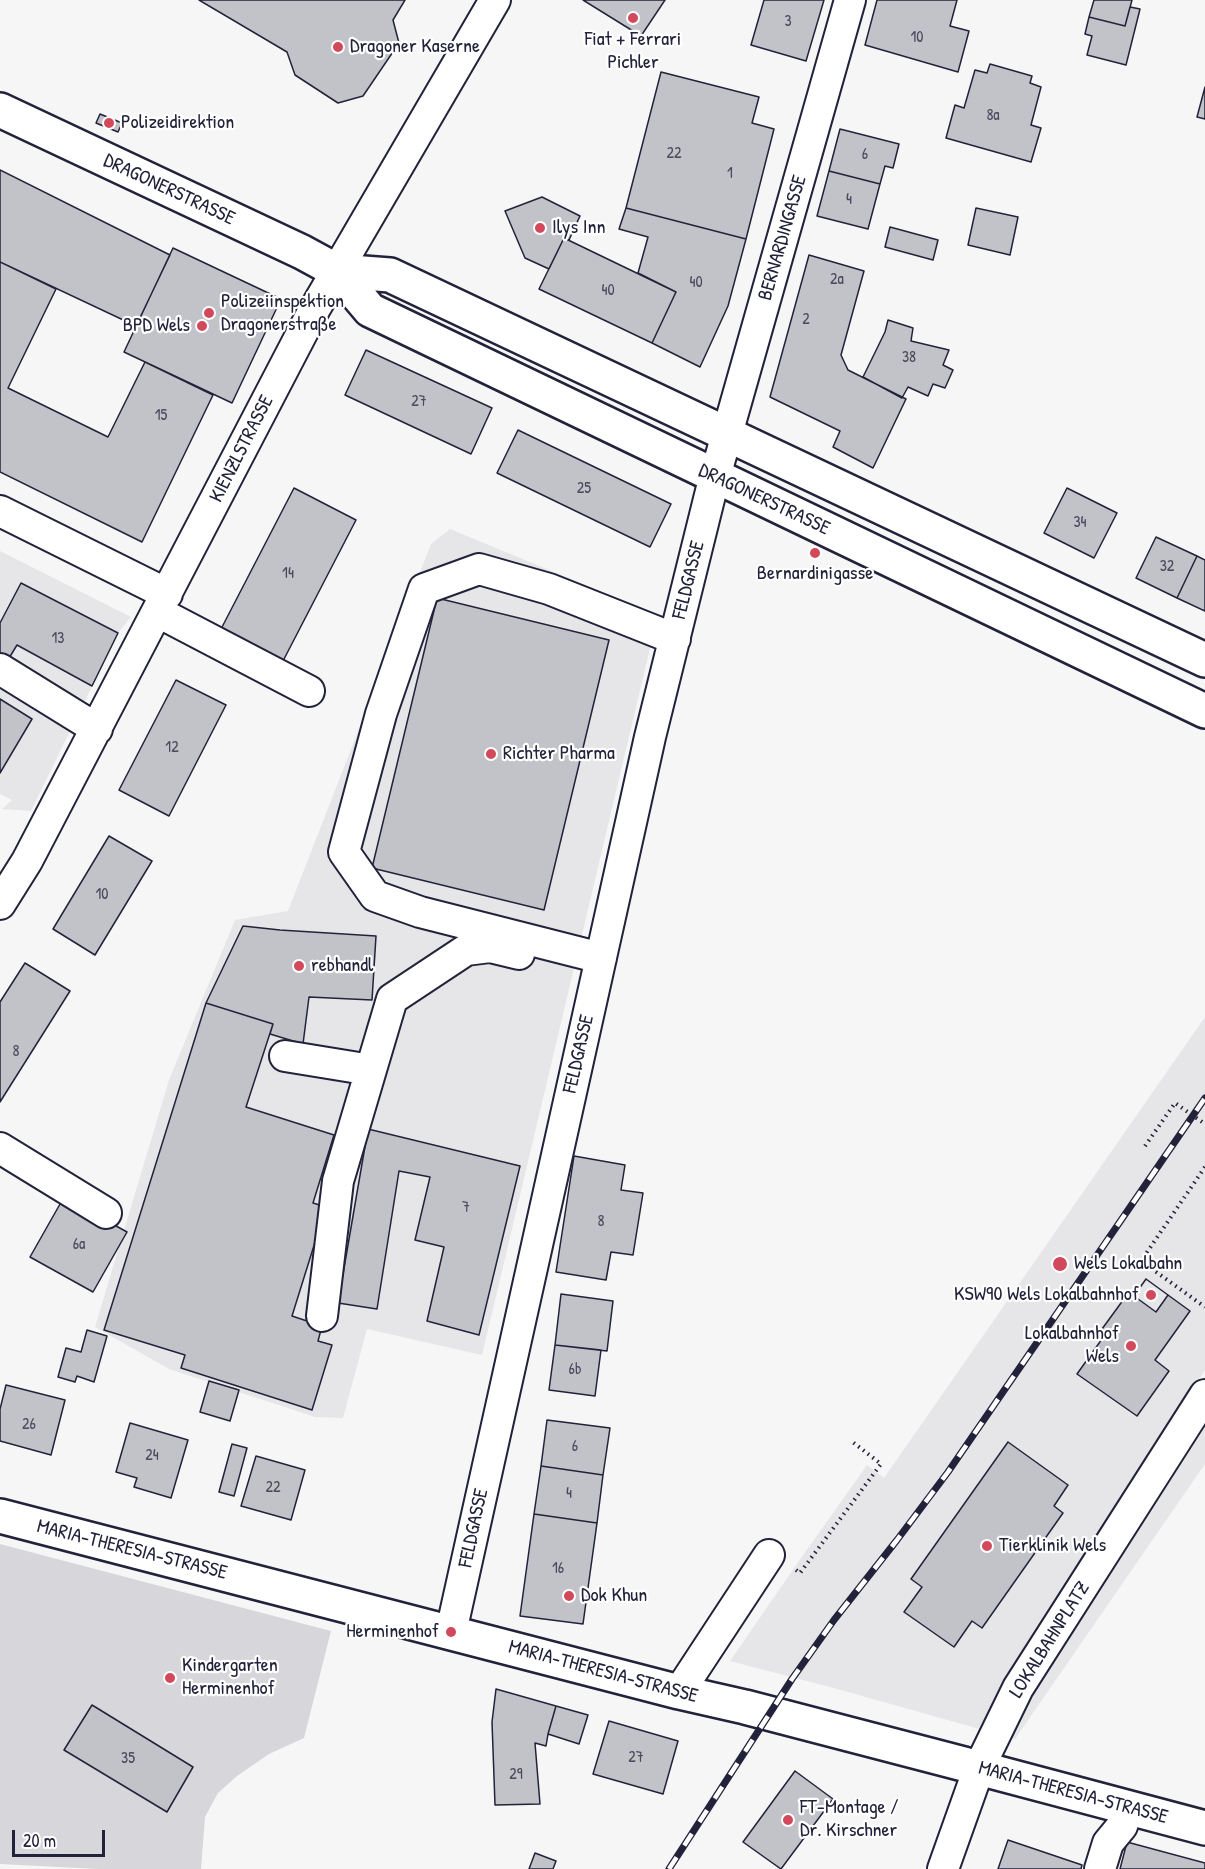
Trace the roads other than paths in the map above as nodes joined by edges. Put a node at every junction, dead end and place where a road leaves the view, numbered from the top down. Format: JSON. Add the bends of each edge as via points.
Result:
{"nodes":[{"id":1,"x":495,"y":0,"type":"edge"},
{"id":2,"x":850,"y":0,"type":"edge"},
{"id":3,"x":0,"y":110,"type":"edge"},
{"id":4,"x":337,"y":271,"type":"junction"},
{"id":5,"x":727,"y":435,"type":"junction"},
{"id":6,"x":715,"y":476,"type":"junction"},
{"id":7,"x":0,"y":512,"type":"edge"},
{"id":8,"x":163,"y":603,"type":"junction"},
{"id":9,"x":675,"y":639,"type":"junction"},
{"id":10,"x":1205,"y":660,"type":"edge"},
{"id":11,"x":0,"y":669,"type":"edge"},
{"id":12,"x":309,"y":691,"type":"dead end"},
{"id":13,"x":1205,"y":711,"type":"edge"},
{"id":14,"x":97,"y":729,"type":"junction"},
{"id":15,"x":0,"y":904,"type":"edge"},
{"id":16,"x":599,"y":965,"type":"junction"},
{"id":17,"x":285,"y":1056,"type":"dead end"},
{"id":18,"x":371,"y":1070,"type":"junction"},
{"id":19,"x":0,"y":1148,"type":"edge"},
{"id":20,"x":106,"y":1213,"type":"dead end"},
{"id":21,"x":321,"y":1316,"type":"dead end"},
{"id":22,"x":1205,"y":1395,"type":"edge"},
{"id":23,"x":0,"y":1516,"type":"edge"},
{"id":24,"x":769,"y":1556,"type":"road end"},
{"id":25,"x":451,"y":1632,"type":"junction"},
{"id":26,"x":679,"y":1692,"type":"junction"},
{"id":27,"x":978,"y":1768,"type":"junction"},
{"id":28,"x":1128,"y":1807,"type":"junction"},
{"id":29,"x":1205,"y":1828,"type":"edge"},
{"id":30,"x":943,"y":1869,"type":"edge"},
{"id":31,"x":1100,"y":1869,"type":"edge"}],
"edges":[{"from":1,"to":4,"type":"street","name":"KIENZLSTRASSE"},
{"from":2,"to":5,"type":"street","name":"BERNARDINGASSE"},
{"from":3,"to":4,"type":"main road","name":"DRAGONERSTRASSE"},
{"from":4,"to":5,"type":"main road","name":"DRAGONERSTRASSE","via":[[390,275]]},
{"from":4,"to":6,"type":"main road","name":"DRAGONERSTRASSE","via":[[370,310]]},
{"from":4,"to":8,"type":"street","name":"KIENZLSTRASSE"},
{"from":5,"to":6,"type":"street","name":"BERNARDINGASSE"},
{"from":5,"to":10,"type":"main road","name":"DRAGONERSTRASSE"},
{"from":6,"to":9,"type":"street","name":"FELDGASSE"},
{"from":6,"to":13,"type":"main road","name":"DRAGONERSTRASSE"},
{"from":7,"to":8,"type":"street"},
{"from":8,"to":12,"type":"street"},
{"from":8,"to":14,"type":"street","name":"KIENZLSTRASSE"},
{"from":9,"to":16,"type":"street","name":"FELDGASSE"},
{"from":9,"to":16,"type":"street","via":[[549,589],[479,569],[424,589],[381,714],[344,852],[375,896]]},
{"from":11,"to":14,"type":"street"},
{"from":14,"to":15,"type":"street","name":"KIENZLSTRASSE"},
{"from":16,"to":18,"type":"street","via":[[490,947],[466,950],[392,999]]},
{"from":16,"to":25,"type":"street","name":"FELDGASSE"},
{"from":17,"to":18,"type":"street"},
{"from":18,"to":21,"type":"street","via":[[338,1181]]},
{"from":19,"to":20,"type":"street"},
{"from":22,"to":27,"type":"street","name":"LOKALBAHNPLATZ","via":[[1018,1688]]},
{"from":23,"to":25,"type":"main road","name":"MARIA-THERESIA-STRASSE"},
{"from":24,"to":26,"type":"street"},
{"from":25,"to":26,"type":"main road","name":"MARIA-THERESIA-STRASSE"},
{"from":26,"to":27,"type":"main road","name":"MARIA-THERESIA-STRASSE"},
{"from":27,"to":28,"type":"main road","name":"MARIA-THERESIA-STRASSE"},
{"from":27,"to":30,"type":"street","name":"LOKALBAHNPLATZ"},
{"from":28,"to":29,"type":"main road","name":"MARIA-THERESIA-STRASSE"},
{"from":28,"to":31,"type":"street","via":[[1122,1826],[1108,1843]]}]}
